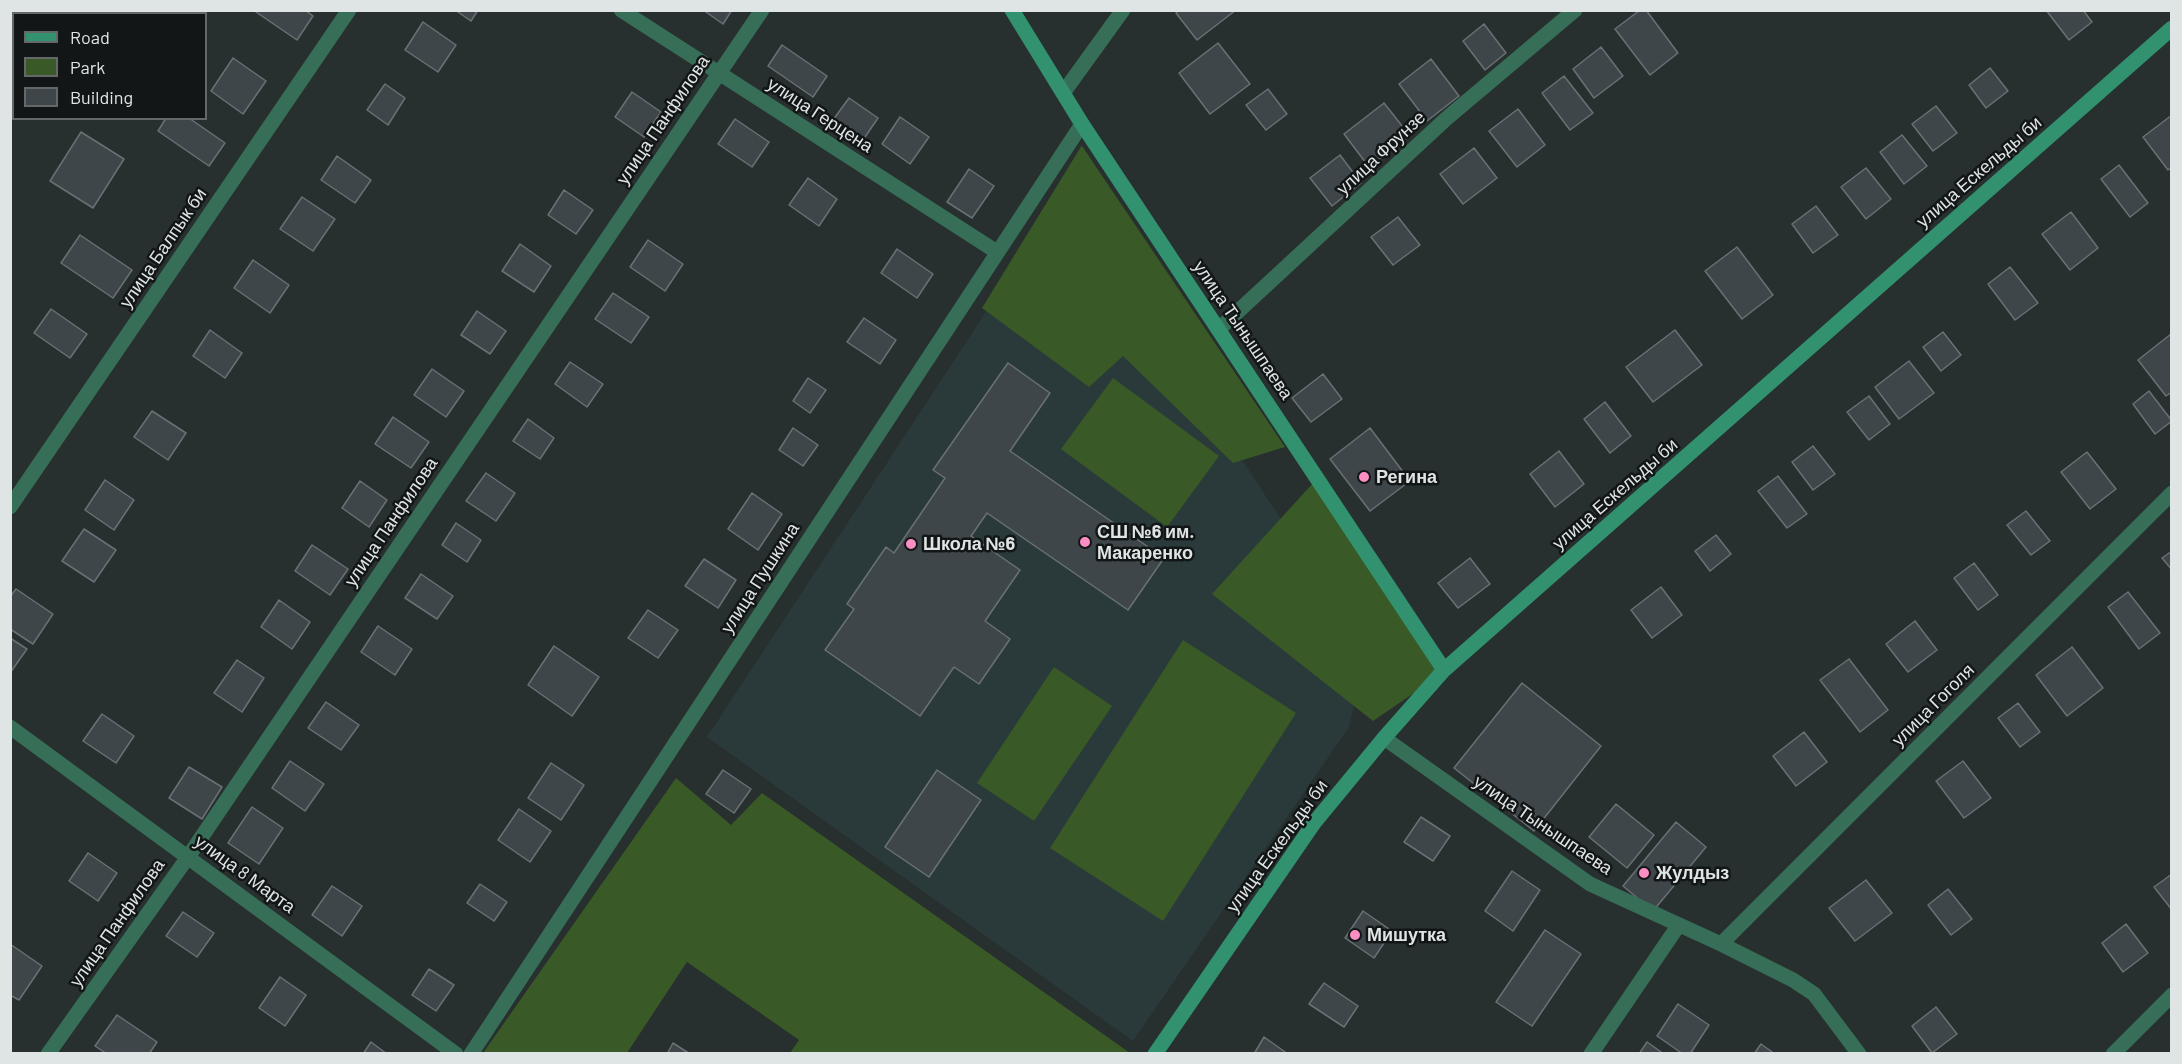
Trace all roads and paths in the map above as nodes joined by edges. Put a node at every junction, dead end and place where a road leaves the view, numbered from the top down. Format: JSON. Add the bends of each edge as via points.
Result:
{"nodes":[{"id":1,"x":349,"y":10,"type":"edge"},
{"id":2,"x":621,"y":10,"type":"edge"},
{"id":3,"x":762,"y":10,"type":"edge"},
{"id":4,"x":1012,"y":10,"type":"edge"},
{"id":5,"x":1123,"y":10,"type":"edge"},
{"id":6,"x":1575,"y":10,"type":"edge"},
{"id":7,"x":2172,"y":28,"type":"edge"},
{"id":8,"x":718,"y":73,"type":"junction"},
{"id":9,"x":1063,"y":93,"type":"junction"},
{"id":10,"x":1082,"y":124,"type":"junction"},
{"id":11,"x":997,"y":252,"type":"junction"},
{"id":12,"x":1219,"y":330,"type":"junction"},
{"id":13,"x":2172,"y":493,"type":"edge"},
{"id":14,"x":10,"y":507,"type":"edge"},
{"id":15,"x":1444,"y":670,"type":"junction"},
{"id":16,"x":10,"y":727,"type":"edge"},
{"id":17,"x":1384,"y":738,"type":"junction"},
{"id":18,"x":188,"y":857,"type":"junction"},
{"id":19,"x":1678,"y":926,"type":"junction"},
{"id":20,"x":1721,"y":944,"type":"junction"},
{"id":21,"x":2172,"y":995,"type":"edge"},
{"id":22,"x":48,"y":1053,"type":"edge"},
{"id":23,"x":456,"y":1053,"type":"edge"},
{"id":24,"x":471,"y":1053,"type":"edge"},
{"id":25,"x":1155,"y":1053,"type":"edge"},
{"id":26,"x":1591,"y":1053,"type":"edge"},
{"id":27,"x":1859,"y":1053,"type":"edge"},
{"id":28,"x":2113,"y":1053,"type":"edge"}],
"edges":[{"from":1,"to":14,"type":"street","name":"улица Балпык би"},
{"from":2,"to":8,"type":"street","name":"улица Герцена"},
{"from":3,"to":8,"type":"street","name":"улица Панфилова"},
{"from":4,"to":9,"type":"street","name":"улица Тынышпаева"},
{"from":5,"to":9,"type":"street"},
{"from":6,"to":12,"type":"street","name":"улица Фрунзе","via":[[1447,118]]},
{"from":7,"to":15,"type":"street","name":"улица Ескельды би"},
{"from":8,"to":11,"type":"street","name":"улица Герцена"},
{"from":8,"to":18,"type":"street","name":"улица Панфилова"},
{"from":9,"to":10,"type":"street","name":"улица Тынышпаева"},
{"from":10,"to":11,"type":"street","name":"улица Пушкина"},
{"from":10,"to":12,"type":"street","name":"улица Тынышпаева"},
{"from":11,"to":24,"type":"street","name":"улица Пушкина"},
{"from":12,"to":15,"type":"street","name":"улица Тынышпаева"},
{"from":13,"to":20,"type":"street","name":"улица Гоголя"},
{"from":15,"to":17,"type":"street","name":"улица Ескельды би"},
{"from":16,"to":18,"type":"street","name":"улица 8 Марта"},
{"from":17,"to":19,"type":"street","name":"улица Тынышпаева","via":[[1590,884]]},
{"from":17,"to":25,"type":"street","name":"улица Ескельды би","via":[[1314,823]]},
{"from":18,"to":22,"type":"street","name":"улица Панфилова"},
{"from":18,"to":23,"type":"street","name":"улица 8 Марта"},
{"from":19,"to":20,"type":"street","name":"улица Тынышпаева"},
{"from":19,"to":26,"type":"street"},
{"from":20,"to":27,"type":"street","name":"улица Тынышпаева","via":[[1814,994]]},
{"from":21,"to":28,"type":"street"}]}
